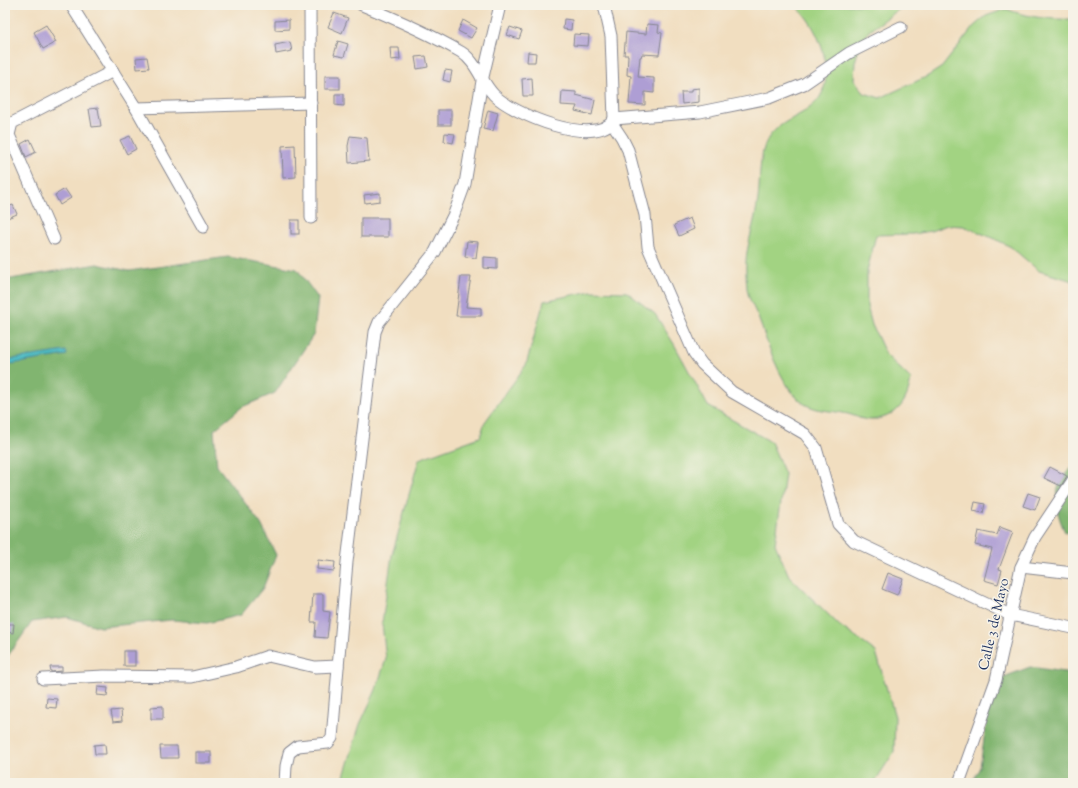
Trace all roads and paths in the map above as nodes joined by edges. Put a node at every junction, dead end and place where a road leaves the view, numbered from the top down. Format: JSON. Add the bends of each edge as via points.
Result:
{"nodes":[{"id":1,"x":72,"y":5,"type":"edge"},
{"id":2,"x":310,"y":5,"type":"edge"},
{"id":3,"x":362,"y":5,"type":"edge"},
{"id":4,"x":500,"y":5,"type":"edge"},
{"id":5,"x":604,"y":5,"type":"edge"},
{"id":6,"x":901,"y":27,"type":"dead end"},
{"id":7,"x":113,"y":72,"type":"junction"},
{"id":8,"x":482,"y":81,"type":"junction"},
{"id":9,"x":311,"y":103,"type":"junction"},
{"id":10,"x":136,"y":108,"type":"junction"},
{"id":11,"x":613,"y":121,"type":"junction"},
{"id":12,"x":311,"y":218,"type":"dead end"},
{"id":13,"x":203,"y":227,"type":"dead end"},
{"id":14,"x":54,"y":239,"type":"dead end"},
{"id":15,"x":1073,"y":480,"type":"edge"},
{"id":16,"x":1021,"y":567,"type":"junction"},
{"id":17,"x":1073,"y":573,"type":"edge"},
{"id":18,"x":1010,"y":615,"type":"junction"},
{"id":19,"x":1073,"y":628,"type":"edge"},
{"id":20,"x":338,"y":666,"type":"junction"},
{"id":21,"x":43,"y":679,"type":"dead end"},
{"id":22,"x":285,"y":783,"type":"edge"},
{"id":23,"x":960,"y":783,"type":"edge"}],
"edges":[{"from":1,"to":7,"type":"street"},
{"from":2,"to":9,"type":"street"},
{"from":3,"to":8,"type":"street","via":[[462,52],[471,60]]},
{"from":4,"to":8,"type":"street"},
{"from":5,"to":11,"type":"street","via":[[611,36]]},
{"from":6,"to":11,"type":"street","via":[[849,53],[804,84],[769,98],[700,112]]},
{"from":7,"to":10,"type":"street"},
{"from":7,"to":14,"type":"street","via":[[12,123],[9,134]]},
{"from":8,"to":11,"type":"street","via":[[494,95],[541,122],[593,131],[601,130]]},
{"from":8,"to":20,"type":"street","via":[[465,184],[454,214],[435,252],[379,322],[375,332],[347,562]]},
{"from":9,"to":10,"type":"street"},
{"from":9,"to":12,"type":"street"},
{"from":10,"to":13,"type":"street"},
{"from":11,"to":18,"type":"street","via":[[628,150],[645,215],[648,247],[688,342],[702,364],[732,392],[805,434],[816,448],[838,524],[854,541]]},
{"from":15,"to":16,"type":"street","name":"Calle 3 de Mayo","via":[[1035,536]]},
{"from":16,"to":17,"type":"street"},
{"from":16,"to":18,"type":"street","name":"Calle 3 de Mayo"},
{"from":18,"to":19,"type":"street"},
{"from":18,"to":23,"type":"street","name":"Calle 3 de Mayo","via":[[989,703]]},
{"from":20,"to":21,"type":"street","via":[[315,667],[268,656],[236,667],[192,677],[110,676]]},
{"from":20,"to":22,"type":"street","via":[[332,738],[328,743],[298,746],[289,753]]}]}
